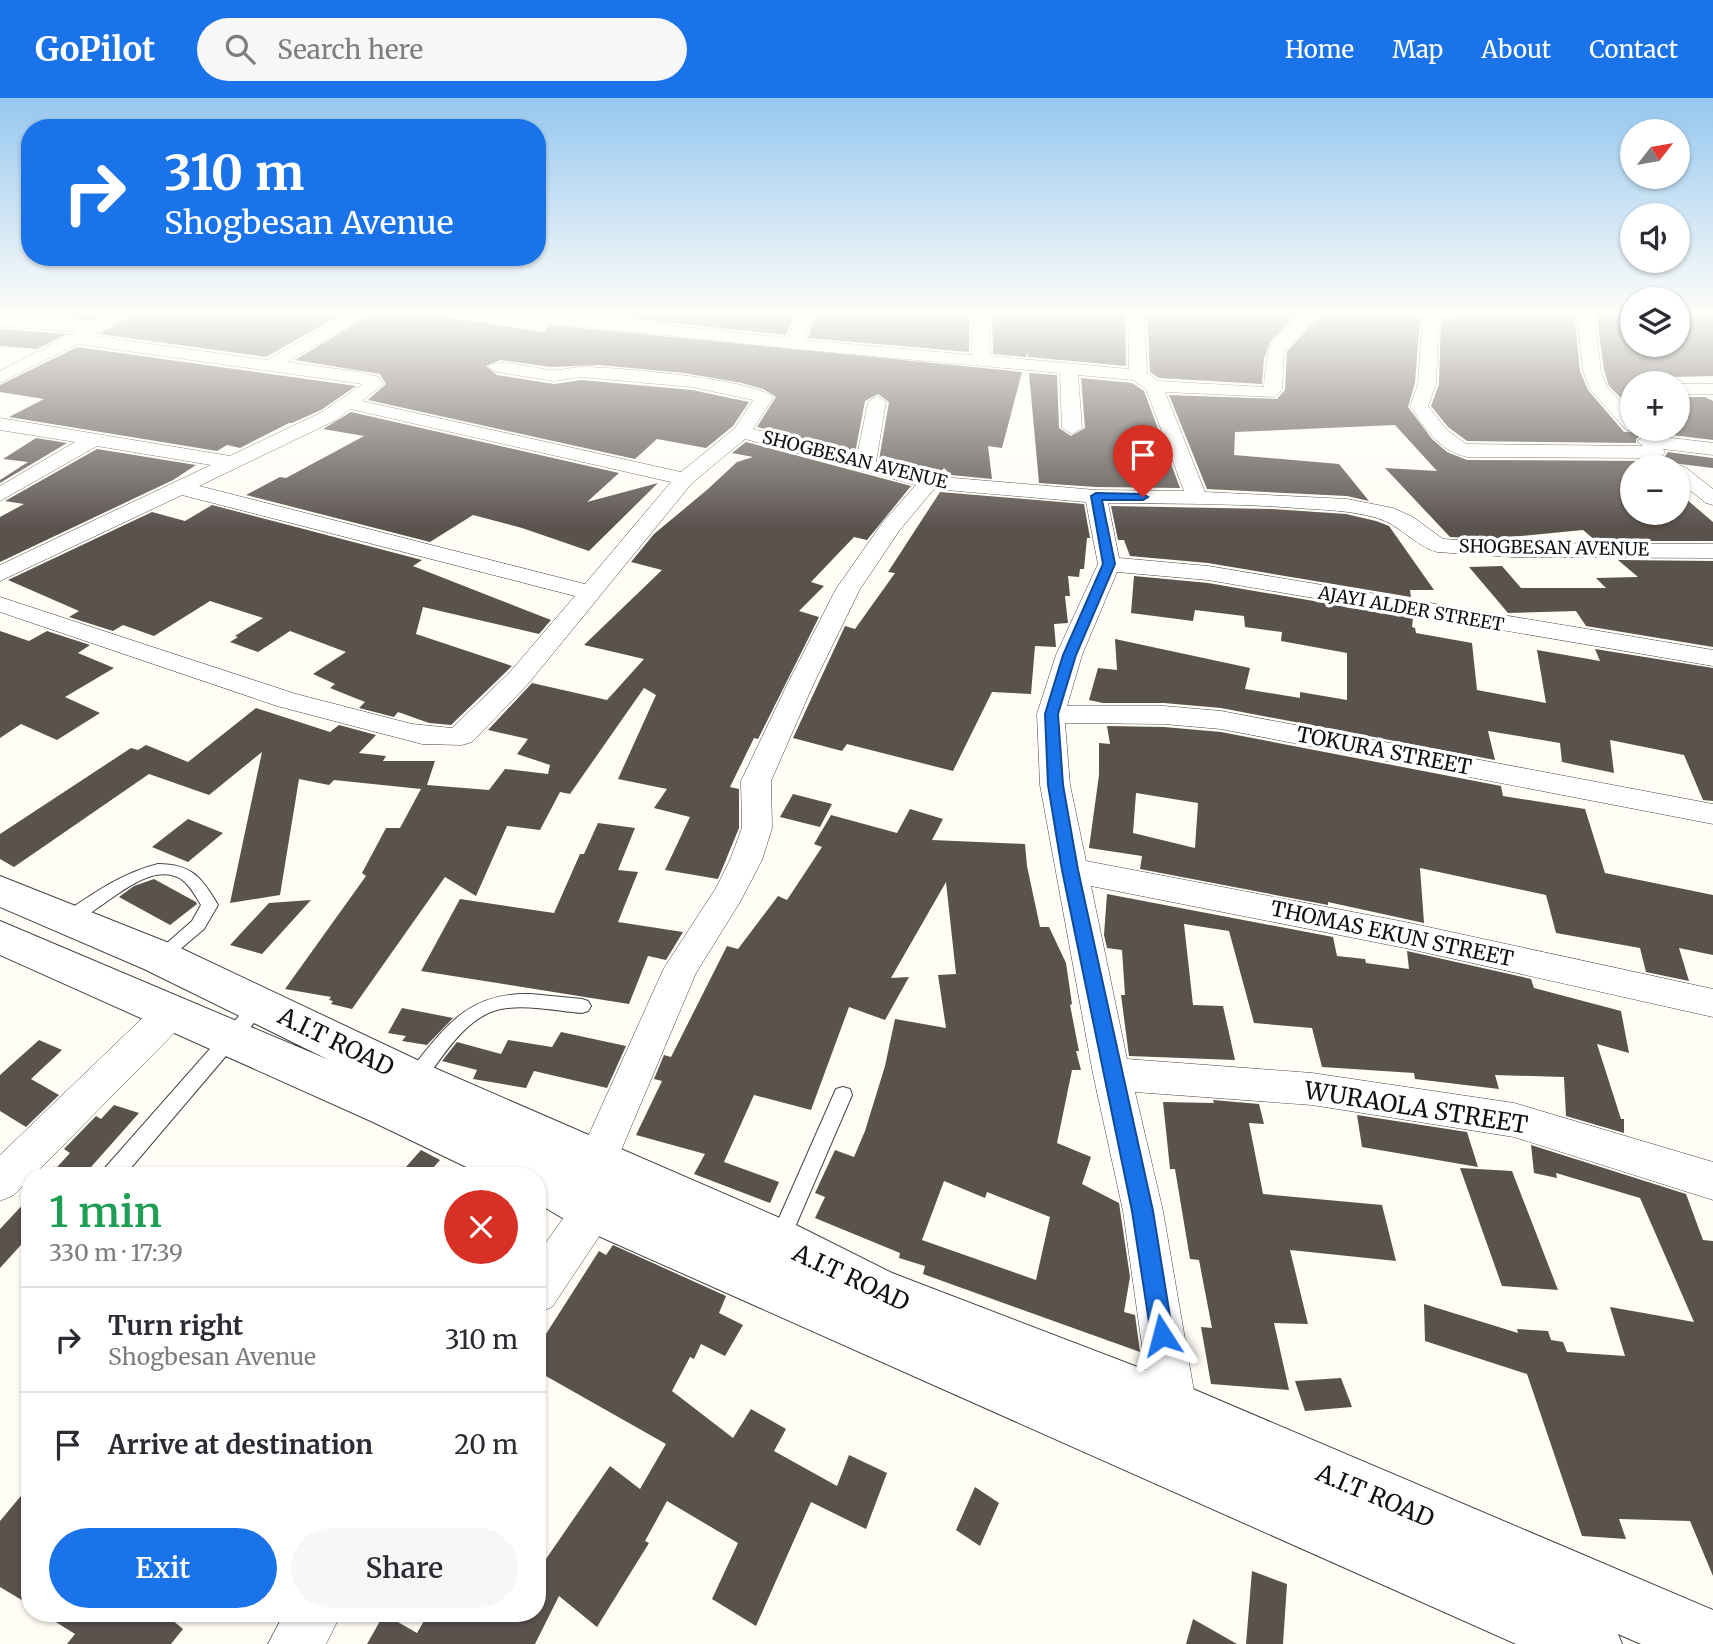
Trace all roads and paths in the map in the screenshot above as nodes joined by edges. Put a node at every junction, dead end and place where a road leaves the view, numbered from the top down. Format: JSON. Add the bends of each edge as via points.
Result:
{"nodes":[{"id":1,"x":374,"y":383,"type":"edge"},
{"id":2,"x":698,"y":383,"type":"edge"},
{"id":3,"x":1070,"y":383,"type":"edge"},
{"id":4,"x":1150,"y":383,"type":"edge"},
{"id":5,"x":1273,"y":383,"type":"edge"},
{"id":6,"x":1427,"y":383,"type":"edge"},
{"id":7,"x":1596,"y":383,"type":"edge"},
{"id":8,"x":1154,"y":386,"type":"junction"},
{"id":9,"x":1598,"y":389,"type":"junction"},
{"id":10,"x":1620,"y":389,"type":"edge"},
{"id":11,"x":1690,"y":389,"type":"edge"},
{"id":12,"x":1713,"y":389,"type":"edge"},
{"id":13,"x":877,"y":402,"type":"dead end"},
{"id":14,"x":346,"y":403,"type":"junction"},
{"id":15,"x":1620,"y":412,"type":"edge"},
{"id":16,"x":0,"y":424,"type":"edge"},
{"id":17,"x":1072,"y":428,"type":"dead end"},
{"id":18,"x":741,"y":432,"type":"junction"},
{"id":19,"x":93,"y":440,"type":"junction"},
{"id":20,"x":1620,"y":441,"type":"edge"},
{"id":21,"x":1647,"y":441,"type":"edge"},
{"id":22,"x":1666,"y":441,"type":"edge"},
{"id":23,"x":1713,"y":449,"type":"edge"},
{"id":24,"x":1662,"y":455,"type":"edge"},
{"id":25,"x":229,"y":462,"type":"junction"},
{"id":26,"x":865,"y":465,"type":"junction"},
{"id":27,"x":685,"y":478,"type":"junction"},
{"id":28,"x":1690,"y":481,"type":"edge"},
{"id":29,"x":929,"y":482,"type":"junction"},
{"id":30,"x":181,"y":488,"type":"junction"},
{"id":31,"x":0,"y":495,"type":"edge"},
{"id":32,"x":1096,"y":496,"type":"junction"},
{"id":33,"x":1197,"y":499,"type":"junction"},
{"id":34,"x":1713,"y":499,"type":"edge"},
{"id":35,"x":1713,"y":551,"type":"edge"},
{"id":36,"x":1109,"y":564,"type":"junction"},
{"id":37,"x":0,"y":574,"type":"edge"},
{"id":38,"x":591,"y":593,"type":"junction"},
{"id":39,"x":0,"y":604,"type":"edge"},
{"id":40,"x":1713,"y":657,"type":"edge"},
{"id":41,"x":1051,"y":714,"type":"junction"},
{"id":42,"x":1713,"y":814,"type":"edge"},
{"id":43,"x":1070,"y":870,"type":"junction"},
{"id":44,"x":0,"y":891,"type":"edge"},
{"id":45,"x":69,"y":918,"type":"junction"},
{"id":46,"x":0,"y":937,"type":"edge"},
{"id":47,"x":159,"y":957,"type":"junction"},
{"id":48,"x":1713,"y":1003,"type":"edge"},
{"id":49,"x":259,"y":1005,"type":"junction"},
{"id":50,"x":582,"y":1006,"type":"dead end"},
{"id":51,"x":172,"y":1012,"type":"junction"},
{"id":52,"x":228,"y":1038,"type":"junction"},
{"id":53,"x":1112,"y":1074,"type":"junction"},
{"id":54,"x":414,"y":1080,"type":"junction"},
{"id":55,"x":843,"y":1095,"type":"dead end"},
{"id":56,"x":119,"y":1167,"type":"edge"},
{"id":57,"x":515,"y":1167,"type":"edge"},
{"id":58,"x":546,"y":1178,"type":"edge"},
{"id":59,"x":1713,"y":1181,"type":"edge"},
{"id":60,"x":0,"y":1182,"type":"edge"},
{"id":61,"x":596,"y":1185,"type":"junction"},
{"id":62,"x":778,"y":1243,"type":"junction"},
{"id":63,"x":546,"y":1276,"type":"edge"},
{"id":64,"x":1174,"y":1409,"type":"junction"},
{"id":65,"x":309,"y":1622,"type":"edge"},
{"id":66,"x":1713,"y":1643,"type":"edge"},
{"id":67,"x":294,"y":1644,"type":"edge"},
{"id":68,"x":1590,"y":1644,"type":"edge"}],
"edges":[{"from":1,"to":14,"type":"street"},
{"from":2,"to":18,"type":"street","via":[[764,398]]},
{"from":3,"to":17,"type":"street"},
{"from":4,"to":8,"type":"street"},
{"from":5,"to":8,"type":"street","via":[[1269,393]]},
{"from":6,"to":20,"type":"street","via":[[1419,406],[1454,448],[1548,453]]},
{"from":7,"to":9,"type":"street"},
{"from":8,"to":33,"type":"street"},
{"from":9,"to":10,"type":"street"},
{"from":9,"to":15,"type":"street"},
{"from":11,"to":12,"type":"street"},
{"from":13,"to":26,"type":"street"},
{"from":14,"to":25,"type":"street","via":[[329,416]]},
{"from":14,"to":27,"type":"street"},
{"from":16,"to":19,"type":"street"},
{"from":18,"to":26,"type":"street","name":"SHOGBESAN AVENUE"},
{"from":18,"to":27,"type":"street"},
{"from":19,"to":25,"type":"street"},
{"from":19,"to":31,"type":"street"},
{"from":21,"to":24,"type":"street"},
{"from":22,"to":23,"type":"street"},
{"from":25,"to":30,"type":"street"},
{"from":26,"to":29,"type":"street","name":"SHOGBESAN AVENUE"},
{"from":27,"to":38,"type":"street"},
{"from":28,"to":34,"type":"street"},
{"from":29,"to":32,"type":"street","name":"SHOGBESAN AVENUE"},
{"from":29,"to":61,"type":"street","via":[[848,589],[800,685],[756,781],[757,828],[746,860],[681,968]]},
{"from":30,"to":37,"type":"street"},
{"from":30,"to":38,"type":"street"},
{"from":32,"to":33,"type":"street","name":"SHOGBESAN AVENUE"},
{"from":32,"to":36,"type":"street"},
{"from":33,"to":35,"type":"street","name":"SHOGBESAN AVENUE","via":[[1266,499],[1364,508],[1405,522],[1437,545],[1462,548]]},
{"from":36,"to":40,"type":"street","name":"AJAYI ALDER STREET","via":[[1208,573]]},
{"from":36,"to":41,"type":"street","via":[[1069,655]]},
{"from":38,"to":39,"type":"street","via":[[468,731],[450,738],[326,712]]},
{"from":41,"to":42,"type":"street","name":"TOKURA STREET","via":[[1221,720]]},
{"from":41,"to":43,"type":"street","via":[[1055,785]]},
{"from":43,"to":48,"type":"street","name":"THOMAS EKUN STREET","via":[[1405,935]]},
{"from":43,"to":53,"type":"street"},
{"from":44,"to":45,"type":"street","name":"A.I.T ROAD"},
{"from":45,"to":47,"type":"street","name":"A.I.T ROAD"},
{"from":45,"to":47,"type":"lane","via":[[137,876],[169,867],[188,875],[210,905],[198,925]]},
{"from":46,"to":51,"type":"street","name":"A.I.T ROAD"},
{"from":47,"to":49,"type":"street","name":"A.I.T ROAD"},
{"from":49,"to":52,"type":"lane"},
{"from":49,"to":54,"type":"street","name":"A.I.T ROAD"},
{"from":50,"to":54,"type":"lane","via":[[502,1002],[482,1007],[459,1026]]},
{"from":51,"to":52,"type":"street","name":"A.I.T ROAD"},
{"from":51,"to":60,"type":"street"},
{"from":52,"to":56,"type":"lane"},
{"from":52,"to":57,"type":"street","name":"A.I.T ROAD"},
{"from":53,"to":59,"type":"street","name":"WURAOLA STREET","via":[[1312,1089],[1514,1120]]},
{"from":53,"to":64,"type":"street","via":[[1143,1211]]},
{"from":54,"to":61,"type":"street","name":"A.I.T ROAD"},
{"from":55,"to":62,"type":"lane"},
{"from":58,"to":61,"type":"street","name":"A.I.T ROAD"},
{"from":61,"to":62,"type":"street","name":"A.I.T ROAD"},
{"from":61,"to":63,"type":"street"},
{"from":61,"to":68,"type":"street","name":"A.I.T ROAD"},
{"from":62,"to":64,"type":"street","name":"A.I.T ROAD","via":[[879,1294]]},
{"from":64,"to":66,"type":"street","name":"A.I.T ROAD"},
{"from":65,"to":67,"type":"street"}]}
